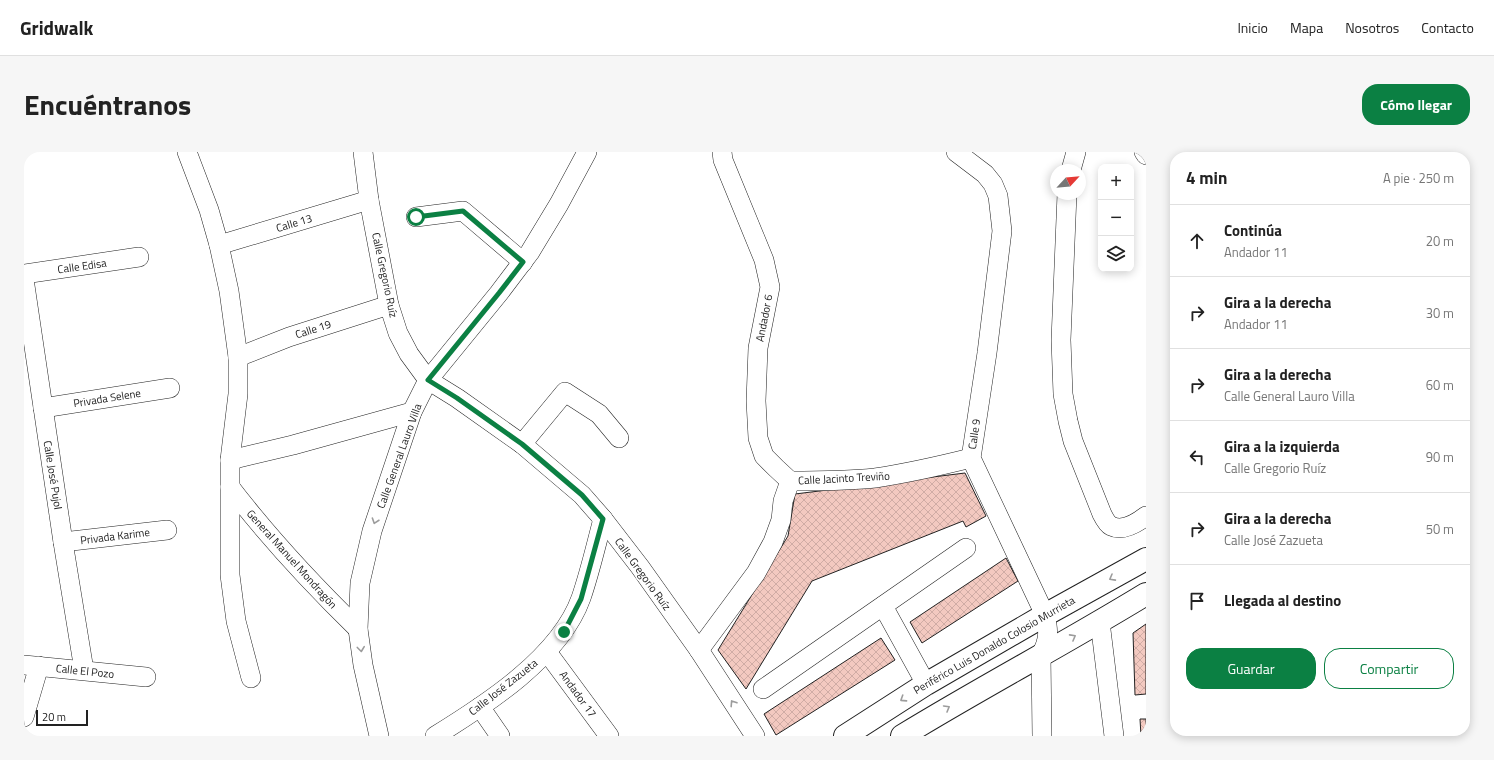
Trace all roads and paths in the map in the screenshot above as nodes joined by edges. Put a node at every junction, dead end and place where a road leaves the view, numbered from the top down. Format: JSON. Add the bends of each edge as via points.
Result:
{"nodes":[{"id":1,"x":187,"y":152,"type":"edge"},
{"id":2,"x":363,"y":152,"type":"edge"},
{"id":3,"x":587,"y":152,"type":"edge"},
{"id":4,"x":722,"y":152,"type":"edge"},
{"id":5,"x":956,"y":152,"type":"edge"},
{"id":6,"x":1076,"y":152,"type":"edge"},
{"id":7,"x":1144,"y":152,"type":"edge"},
{"id":8,"x":1146,"y":155,"type":"edge"},
{"id":9,"x":1073,"y":164,"type":"edge"},
{"id":10,"x":369,"y":200,"type":"junction"},
{"id":11,"x":1067,"y":200,"type":"edge"},
{"id":12,"x":416,"y":217,"type":"dead end"},
{"id":13,"x":218,"y":245,"type":"junction"},
{"id":14,"x":139,"y":257,"type":"dead end"},
{"id":15,"x":523,"y":262,"type":"junction"},
{"id":16,"x":24,"y":274,"type":"edge"},
{"id":17,"x":24,"y":279,"type":"edge"},
{"id":18,"x":389,"y":305,"type":"junction"},
{"id":19,"x":238,"y":357,"type":"junction"},
{"id":20,"x":428,"y":380,"type":"junction"},
{"id":21,"x":170,"y":388,"type":"dead end"},
{"id":22,"x":43,"y":408,"type":"junction"},
{"id":23,"x":412,"y":412,"type":"junction"},
{"id":24,"x":619,"y":438,"type":"dead end"},
{"id":25,"x":522,"y":444,"type":"junction"},
{"id":26,"x":971,"y":458,"type":"junction"},
{"id":27,"x":230,"y":460,"type":"junction"},
{"id":28,"x":790,"y":481,"type":"junction"},
{"id":29,"x":230,"y":487,"type":"junction"},
{"id":30,"x":1146,"y":516,"type":"edge"},
{"id":31,"x":603,"y":519,"type":"junction"},
{"id":32,"x":167,"y":530,"type":"dead end"},
{"id":33,"x":63,"y":542,"type":"junction"},
{"id":34,"x":966,"y":548,"type":"dead end"},
{"id":35,"x":1146,"y":559,"type":"edge"},
{"id":36,"x":1146,"y":594,"type":"edge"},
{"id":37,"x":883,"y":606,"type":"junction"},
{"id":38,"x":1045,"y":615,"type":"junction"},
{"id":39,"x":1100,"y":622,"type":"junction"},
{"id":40,"x":358,"y":629,"type":"junction"},
{"id":41,"x":699,"y":650,"type":"junction"},
{"id":42,"x":547,"y":652,"type":"junction"},
{"id":43,"x":1041,"y":655,"type":"junction"},
{"id":44,"x":31,"y":665,"type":"edge"},
{"id":45,"x":84,"y":670,"type":"junction"},
{"id":46,"x":146,"y":677,"type":"dead end"},
{"id":47,"x":251,"y":678,"type":"dead end"},
{"id":48,"x":926,"y":684,"type":"junction"},
{"id":49,"x":763,"y":689,"type":"dead end"},
{"id":50,"x":480,"y":707,"type":"junction"},
{"id":51,"x":24,"y":717,"type":"edge"},
{"id":52,"x":379,"y":736,"type":"edge"},
{"id":53,"x":435,"y":736,"type":"edge"},
{"id":54,"x":500,"y":736,"type":"edge"},
{"id":55,"x":609,"y":736,"type":"edge"},
{"id":56,"x":754,"y":736,"type":"edge"},
{"id":57,"x":845,"y":736,"type":"edge"},
{"id":58,"x":902,"y":736,"type":"edge"},
{"id":59,"x":1042,"y":736,"type":"edge"},
{"id":60,"x":1114,"y":736,"type":"edge"}],
"edges":[{"from":1,"to":13,"type":"street","name":"General Manuel Mondragón","via":[[209,210]]},
{"from":2,"to":10,"type":"street","name":"Calle Gregorio Ruíz"},
{"from":3,"to":15,"type":"street","name":"Calle General Lauro Villa"},
{"from":4,"to":28,"type":"street","name":"Andador 6","via":[[764,260],[770,287],[758,348],[758,438],[764,456]]},
{"from":5,"to":26,"type":"street","name":"Calle 9","via":[[985,174],[993,184],[998,196],[1002,231]]},
{"from":6,"to":9,"type":"street"},
{"from":7,"to":8,"type":"street"},
{"from":10,"to":13,"type":"street","name":"Calle 13"},
{"from":10,"to":18,"type":"street","name":"Calle Gregorio Ruíz"},
{"from":11,"to":30,"type":"street","via":[[1061,340],[1064,394],[1073,441],[1106,522],[1111,526],[1126,527]]},
{"from":12,"to":15,"type":"street","via":[[463,211]]},
{"from":13,"to":19,"type":"street","name":"General Manuel Mondragón","via":[[229,291]]},
{"from":14,"to":16,"type":"street","name":"Calle Edisa"},
{"from":15,"to":20,"type":"street","name":"Calle General Lauro Villa"},
{"from":17,"to":22,"type":"street","name":"Calle José Pujol"},
{"from":18,"to":19,"type":"street","name":"Calle 19","via":[[288,337]]},
{"from":18,"to":20,"type":"street","name":"Calle Gregorio Ruíz","via":[[398,333],[409,354]]},
{"from":19,"to":27,"type":"street","name":"General Manuel Mondragón","via":[[238,394]]},
{"from":20,"to":23,"type":"street","name":"Calle General Lauro Villa"},
{"from":20,"to":25,"type":"street","name":"Calle Gregorio Ruíz"},
{"from":21,"to":22,"type":"street","name":"Privada Selene"},
{"from":22,"to":33,"type":"street","name":"Calle José Pujol"},
{"from":23,"to":27,"type":"street"},
{"from":23,"to":40,"type":"street","name":"Calle General Lauro Villa","one_way":true,"via":[[372,531],[360,583]]},
{"from":24,"to":25,"type":"street","via":[[599,414],[565,392]]},
{"from":25,"to":31,"type":"street","name":"Calle Gregorio Ruíz","via":[[582,495]]},
{"from":26,"to":28,"type":"street","name":"Calle Jacinto Treviño","via":[[874,478]]},
{"from":26,"to":38,"type":"street","name":"Calle 9"},
{"from":27,"to":29,"type":"street","name":"General Manuel Mondragón"},
{"from":28,"to":41,"type":"street","name":"Calle Jacinto Treviño","via":[[773,542],[756,573]]},
{"from":29,"to":40,"type":"street","name":"General Manuel Mondragón","via":[[281,550]]},
{"from":29,"to":47,"type":"street","name":"General Manuel Mondragón","via":[[230,575],[236,621]]},
{"from":31,"to":41,"type":"street","name":"Calle Gregorio Ruíz"},
{"from":31,"to":42,"type":"street","name":"Calle José Zazueta","via":[[581,599],[564,632]]},
{"from":32,"to":33,"type":"street","name":"Privada Karime"},
{"from":33,"to":45,"type":"street","name":"Calle José Pujol"},
{"from":34,"to":37,"type":"street"},
{"from":35,"to":38,"type":"main road","name":"Periférico Luis Donaldo Colosio Murrieta","one_way":true},
{"from":36,"to":39,"type":"main road"},
{"from":37,"to":48,"type":"street"},
{"from":37,"to":49,"type":"street"},
{"from":38,"to":43,"type":"street","name":"Calle 9","via":[[1048,635],[1047,645]]},
{"from":38,"to":48,"type":"main road","name":"Periférico Luis Donaldo Colosio Murrieta"},
{"from":43,"to":39,"type":"main road","one_way":true},
{"from":39,"to":60,"type":"street"},
{"from":40,"to":52,"type":"street","name":"Calle General Lauro Villa","one_way":true,"via":[[363,666]]},
{"from":56,"to":41,"type":"street","name":"Calle Gregorio Ruíz","one_way":true},
{"from":42,"to":50,"type":"street","name":"Calle José Zazueta","via":[[520,677]]},
{"from":42,"to":55,"type":"street","name":"Andador 17"},
{"from":58,"to":43,"type":"main road","one_way":true},
{"from":43,"to":59,"type":"street"},
{"from":44,"to":45,"type":"street","name":"Calle El Pozo"},
{"from":44,"to":51,"type":"street"},
{"from":45,"to":46,"type":"street","name":"Calle El Pozo"},
{"from":48,"to":57,"type":"main road","name":"Periférico Luis Donaldo Colosio Murrieta","one_way":true},
{"from":50,"to":53,"type":"street","name":"Calle José Zazueta"},
{"from":50,"to":54,"type":"street"}]}
